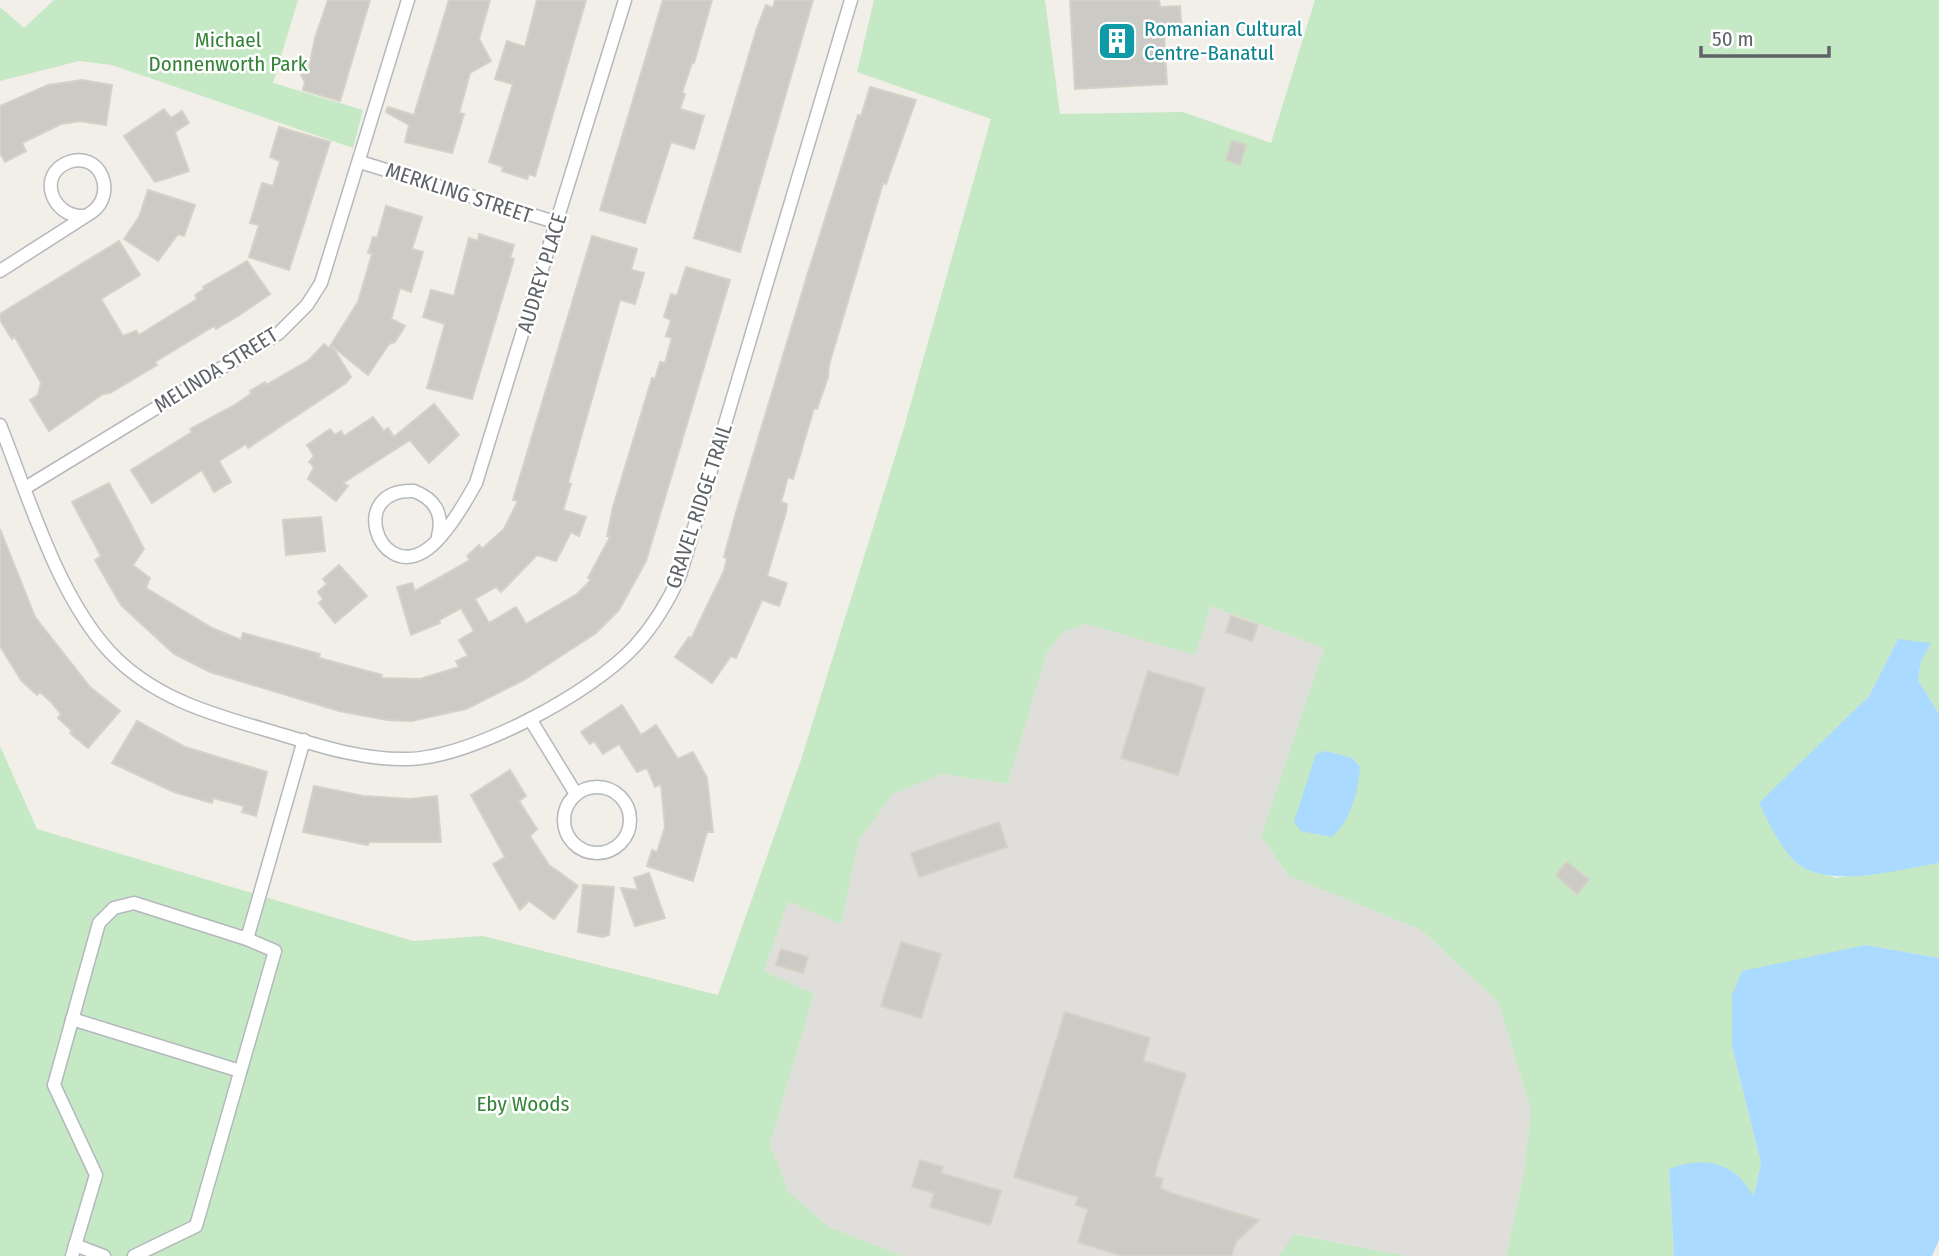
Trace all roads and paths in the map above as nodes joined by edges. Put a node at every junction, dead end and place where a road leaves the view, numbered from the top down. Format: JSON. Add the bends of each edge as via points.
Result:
{"nodes":[{"id":1,"x":408,"y":0,"type":"edge"},
{"id":2,"x":625,"y":0,"type":"edge"},
{"id":3,"x":851,"y":0,"type":"edge"},
{"id":4,"x":360,"y":162,"type":"junction"},
{"id":5,"x":83,"y":216,"type":"junction"},
{"id":6,"x":558,"y":223,"type":"junction"},
{"id":7,"x":0,"y":271,"type":"edge"},
{"id":8,"x":0,"y":425,"type":"edge"},
{"id":9,"x":26,"y":488,"type":"junction"},
{"id":10,"x":438,"y":536,"type":"junction"},
{"id":11,"x":530,"y":719,"type":"junction"},
{"id":12,"x":304,"y":740,"type":"junction"},
{"id":13,"x":576,"y":794,"type":"junction"},
{"id":14,"x":247,"y":939,"type":"junction"},
{"id":15,"x":72,"y":1019,"type":"junction"},
{"id":16,"x":240,"y":1071,"type":"junction"},
{"id":17,"x":73,"y":1251,"type":"edge"},
{"id":18,"x":104,"y":1256,"type":"edge"},
{"id":19,"x":134,"y":1256,"type":"edge"}],
"edges":[{"from":1,"to":4,"type":"street","name":"MELINDA STREET"},
{"from":2,"to":6,"type":"street","name":"AUDREY PLACE"},
{"from":3,"to":11,"type":"street","name":"GRAVEL RIDGE TRAIL","via":[[675,586],[635,647],[597,678]]},
{"from":4,"to":6,"type":"street","name":"MERKLING STREET"},
{"from":4,"to":9,"type":"street","name":"MELINDA STREET","via":[[321,284],[279,333]]},
{"from":5,"to":5,"type":"street","via":[[103,202],[105,180],[94,165],[78,160],[54,174],[51,191],[60,209]]},
{"from":5,"to":7,"type":"street"},
{"from":6,"to":10,"type":"street","name":"AUDREY PLACE","via":[[477,483],[457,517]]},
{"from":8,"to":9,"type":"street","name":"GRAVEL RIDGE TRAIL"},
{"from":9,"to":12,"type":"street","name":"GRAVEL RIDGE TRAIL","via":[[73,604],[110,652],[158,691],[188,705]]},
{"from":10,"to":10,"type":"street","name":"AUDREY PLACE","via":[[423,552],[404,556],[382,543],[374,527],[375,516],[390,495],[414,491],[435,504],[440,514]]},
{"from":11,"to":12,"type":"street","name":"GRAVEL RIDGE TRAIL","via":[[484,743],[409,760],[364,758]]},
{"from":11,"to":13,"type":"street"},
{"from":12,"to":14,"type":"street"},
{"from":13,"to":13,"type":"street","via":[[564,818],[570,839],[590,852],[601,853],[620,843],[629,814],[617,794],[598,787]]},
{"from":14,"to":15,"type":"street","via":[[134,904],[114,908],[99,923]]},
{"from":14,"to":16,"type":"street","via":[[275,951]]},
{"from":15,"to":16,"type":"street"},
{"from":15,"to":17,"type":"street","via":[[54,1085],[96,1175]]},
{"from":16,"to":19,"type":"street","via":[[195,1226]]},
{"from":17,"to":18,"type":"street"}]}
